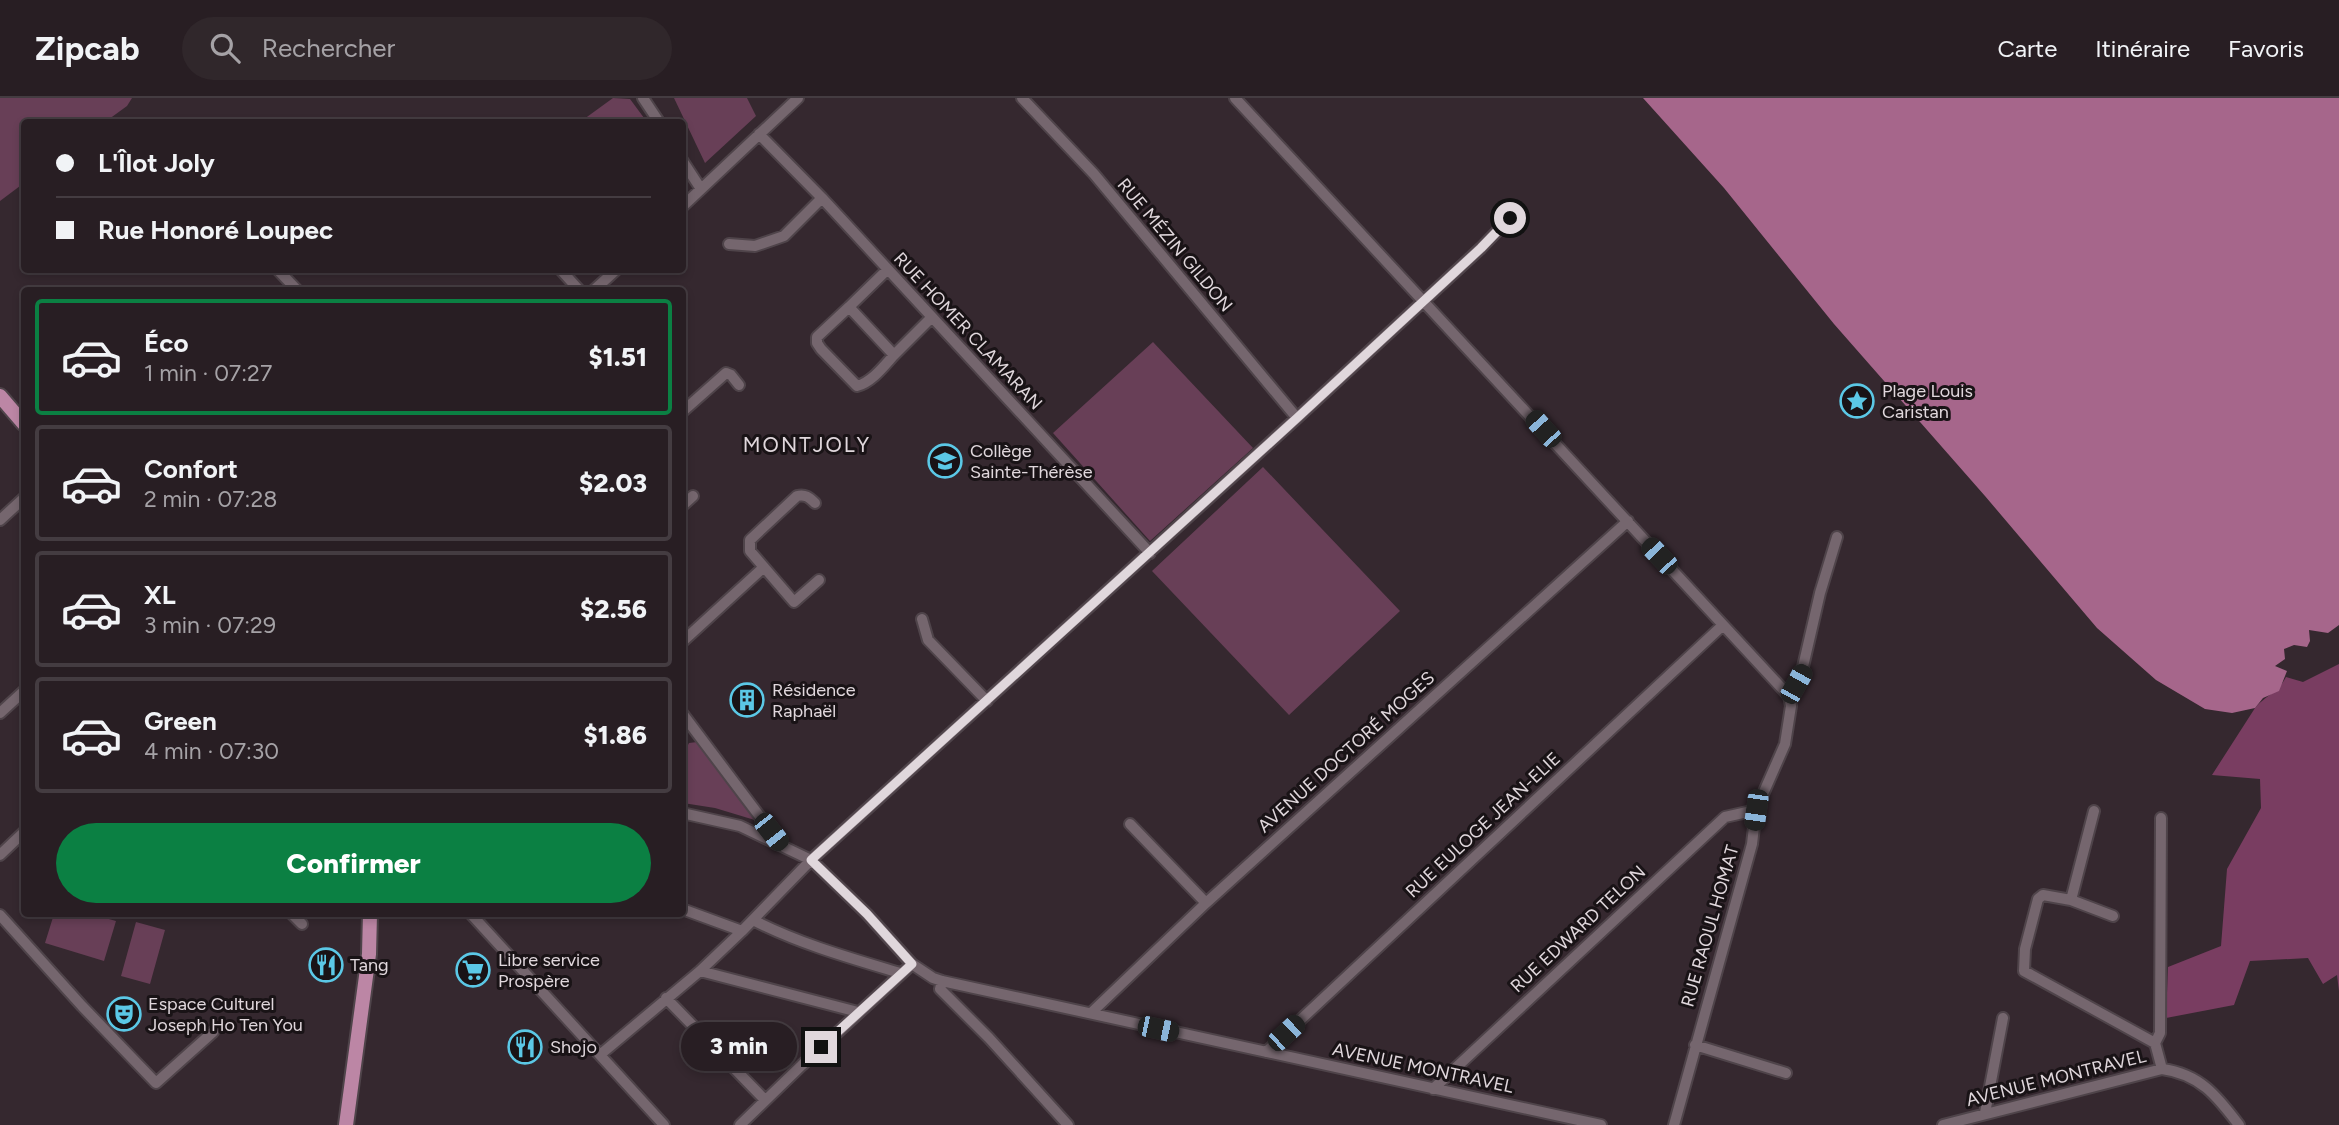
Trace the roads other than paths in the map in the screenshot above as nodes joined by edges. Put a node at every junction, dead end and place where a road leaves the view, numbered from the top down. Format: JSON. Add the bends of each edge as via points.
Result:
{"nodes":[{"id":1,"x":643,"y":98,"type":"edge"},
{"id":2,"x":797,"y":98,"type":"edge"},
{"id":3,"x":1022,"y":98,"type":"edge"},
{"id":4,"x":1235,"y":98,"type":"edge"},
{"id":5,"x":657,"y":119,"type":"edge"},
{"id":6,"x":759,"y":134,"type":"junction"},
{"id":7,"x":686,"y":164,"type":"edge"},
{"id":8,"x":706,"y":185,"type":"junction"},
{"id":9,"x":822,"y":198,"type":"junction"},
{"id":10,"x":686,"y":203,"type":"edge"},
{"id":11,"x":1510,"y":218,"type":"dead end"},
{"id":12,"x":729,"y":244,"type":"dead end"},
{"id":13,"x":887,"y":270,"type":"junction"},
{"id":14,"x":281,"y":273,"type":"edge"},
{"id":15,"x":564,"y":273,"type":"edge"},
{"id":16,"x":614,"y":273,"type":"edge"},
{"id":17,"x":294,"y":287,"type":"edge"},
{"id":18,"x":576,"y":287,"type":"edge"},
{"id":19,"x":597,"y":287,"type":"edge"},
{"id":20,"x":1424,"y":300,"type":"junction"},
{"id":21,"x":849,"y":307,"type":"junction"},
{"id":22,"x":932,"y":317,"type":"junction"},
{"id":23,"x":894,"y":355,"type":"junction"},
{"id":24,"x":740,"y":384,"type":"dead end"},
{"id":25,"x":0,"y":396,"type":"edge"},
{"id":26,"x":686,"y":408,"type":"edge"},
{"id":27,"x":1297,"y":418,"type":"junction"},
{"id":28,"x":21,"y":420,"type":"edge"},
{"id":29,"x":693,"y":496,"type":"dead end"},
{"id":30,"x":21,"y":501,"type":"edge"},
{"id":31,"x":686,"y":502,"type":"edge"},
{"id":32,"x":815,"y":503,"type":"dead end"},
{"id":33,"x":0,"y":520,"type":"edge"},
{"id":34,"x":1628,"y":521,"type":"junction"},
{"id":35,"x":1838,"y":537,"type":"dead end"},
{"id":36,"x":1150,"y":552,"type":"junction"},
{"id":37,"x":763,"y":568,"type":"junction"},
{"id":38,"x":819,"y":580,"type":"dead end"},
{"id":39,"x":922,"y":619,"type":"dead end"},
{"id":40,"x":1723,"y":625,"type":"junction"},
{"id":41,"x":686,"y":638,"type":"edge"},
{"id":42,"x":21,"y":694,"type":"edge"},
{"id":43,"x":1789,"y":696,"type":"junction"},
{"id":44,"x":987,"y":701,"type":"junction"},
{"id":45,"x":0,"y":713,"type":"edge"},
{"id":46,"x":686,"y":718,"type":"edge"},
{"id":47,"x":1756,"y":810,"type":"junction"},
{"id":48,"x":2094,"y":811,"type":"dead end"},
{"id":49,"x":686,"y":814,"type":"edge"},
{"id":50,"x":2161,"y":818,"type":"dead end"},
{"id":51,"x":1130,"y":824,"type":"dead end"},
{"id":52,"x":21,"y":835,"type":"edge"},
{"id":53,"x":780,"y":844,"type":"junction"},
{"id":54,"x":0,"y":855,"type":"edge"},
{"id":55,"x":811,"y":860,"type":"junction"},
{"id":56,"x":2071,"y":900,"type":"junction"},
{"id":57,"x":1206,"y":902,"type":"junction"},
{"id":58,"x":686,"y":910,"type":"edge"},
{"id":59,"x":0,"y":915,"type":"edge"},
{"id":60,"x":2113,"y":916,"type":"dead end"},
{"id":61,"x":295,"y":917,"type":"edge"},
{"id":62,"x":370,"y":917,"type":"edge"},
{"id":63,"x":379,"y":917,"type":"edge"},
{"id":64,"x":474,"y":917,"type":"edge"},
{"id":65,"x":753,"y":920,"type":"junction"},
{"id":66,"x":302,"y":924,"type":"dead end"},
{"id":67,"x":743,"y":931,"type":"junction"},
{"id":68,"x":369,"y":954,"type":"junction"},
{"id":69,"x":912,"y":964,"type":"junction"},
{"id":70,"x":700,"y":971,"type":"junction"},
{"id":71,"x":900,"y":973,"type":"junction"},
{"id":72,"x":942,"y":981,"type":"junction"},
{"id":73,"x":666,"y":998,"type":"junction"},
{"id":74,"x":858,"y":1012,"type":"junction"},
{"id":75,"x":1091,"y":1013,"type":"junction"},
{"id":76,"x":2003,"y":1018,"type":"dead end"},
{"id":77,"x":214,"y":1032,"type":"dead end"},
{"id":78,"x":2155,"y":1043,"type":"junction"},
{"id":79,"x":1695,"y":1045,"type":"junction"},
{"id":80,"x":1266,"y":1052,"type":"junction"},
{"id":81,"x":601,"y":1054,"type":"junction"},
{"id":82,"x":2162,"y":1069,"type":"junction"},
{"id":83,"x":1786,"y":1073,"type":"dead end"},
{"id":84,"x":1433,"y":1089,"type":"junction"},
{"id":85,"x":765,"y":1100,"type":"junction"},
{"id":86,"x":1985,"y":1113,"type":"junction"},
{"id":87,"x":1561,"y":1121,"type":"edge"},
{"id":88,"x":1060,"y":1123,"type":"edge"},
{"id":89,"x":346,"y":1125,"type":"edge"},
{"id":90,"x":664,"y":1125,"type":"edge"},
{"id":91,"x":740,"y":1125,"type":"edge"},
{"id":92,"x":1601,"y":1125,"type":"edge"},
{"id":93,"x":1674,"y":1125,"type":"edge"},
{"id":94,"x":1944,"y":1125,"type":"edge"},
{"id":95,"x":2239,"y":1125,"type":"edge"}],
"edges":[{"from":1,"to":5,"type":"street"},
{"from":2,"to":6,"type":"street"},
{"from":3,"to":27,"type":"street","name":"RUE MÉZIN GILDON","via":[[1094,174]]},
{"from":4,"to":20,"type":"street"},
{"from":6,"to":8,"type":"street"},
{"from":6,"to":9,"type":"street","name":"RUE HOMER CLAMARAN"},
{"from":7,"to":8,"type":"street"},
{"from":8,"to":10,"type":"street"},
{"from":9,"to":12,"type":"street","via":[[784,236],[755,246]]},
{"from":9,"to":13,"type":"street","name":"RUE HOMER CLAMARAN"},
{"from":11,"to":20,"type":"street"},
{"from":13,"to":21,"type":"street"},
{"from":13,"to":22,"type":"street","name":"RUE HOMER CLAMARAN"},
{"from":14,"to":17,"type":"street"},
{"from":15,"to":18,"type":"street"},
{"from":16,"to":19,"type":"street"},
{"from":20,"to":27,"type":"street"},
{"from":20,"to":34,"type":"street"},
{"from":21,"to":23,"type":"street"},
{"from":21,"to":23,"type":"street","via":[[817,337],[821,349],[859,386]]},
{"from":22,"to":23,"type":"street"},
{"from":22,"to":36,"type":"street","name":"RUE HOMER CLAMARAN"},
{"from":24,"to":26,"type":"street","via":[[726,373]]},
{"from":25,"to":28,"type":"main road"},
{"from":27,"to":36,"type":"street"},
{"from":29,"to":31,"type":"street"},
{"from":30,"to":33,"type":"street"},
{"from":32,"to":37,"type":"street","via":[[797,496],[750,540],[750,551]]},
{"from":34,"to":40,"type":"street"},
{"from":34,"to":57,"type":"street","name":"AVENUE DOCTORÉ MOGES"},
{"from":35,"to":43,"type":"street","name":"RUE RAOUL HOMAT","via":[[1802,671]]},
{"from":36,"to":44,"type":"street"},
{"from":37,"to":38,"type":"street","via":[[794,602]]},
{"from":37,"to":41,"type":"street"},
{"from":39,"to":44,"type":"street","via":[[928,640]]},
{"from":40,"to":43,"type":"street"},
{"from":40,"to":80,"type":"street","name":"RUE EULOGE JEAN-ELIE"},
{"from":42,"to":45,"type":"street"},
{"from":43,"to":47,"type":"street","name":"RUE RAOUL HOMAT","via":[[1785,744]]},
{"from":44,"to":55,"type":"street"},
{"from":46,"to":53,"type":"street"},
{"from":47,"to":79,"type":"street","name":"RUE RAOUL HOMAT","via":[[1752,844]]},
{"from":47,"to":84,"type":"street","name":"RUE EDWARD TELON","via":[[1725,817]]},
{"from":48,"to":56,"type":"street"},
{"from":49,"to":53,"type":"street","name":"AVENUE MONTRAVEL","via":[[740,826]]},
{"from":50,"to":78,"type":"street","via":[[2160,1033]]},
{"from":51,"to":57,"type":"street"},
{"from":52,"to":54,"type":"street"},
{"from":53,"to":55,"type":"street","name":"AVENUE MONTRAVEL"},
{"from":55,"to":65,"type":"street"},
{"from":55,"to":69,"type":"street","name":"AVENUE MONTRAVEL"},
{"from":56,"to":60,"type":"street"},
{"from":56,"to":78,"type":"street","via":[[2043,895],[2038,899],[2024,971]]},
{"from":57,"to":75,"type":"street","name":"AVENUE DOCTORÉ MOGES"},
{"from":58,"to":67,"type":"street"},
{"from":59,"to":77,"type":"street","via":[[156,1083]]},
{"from":61,"to":66,"type":"street"},
{"from":62,"to":68,"type":"main road"},
{"from":63,"to":68,"type":"main road"},
{"from":64,"to":81,"type":"street"},
{"from":65,"to":67,"type":"street"},
{"from":65,"to":71,"type":"street","via":[[818,948]]},
{"from":67,"to":70,"type":"street"},
{"from":68,"to":89,"type":"main road"},
{"from":69,"to":71,"type":"street"},
{"from":69,"to":72,"type":"street","name":"AVENUE MONTRAVEL"},
{"from":70,"to":73,"type":"street"},
{"from":70,"to":74,"type":"street"},
{"from":71,"to":74,"type":"street"},
{"from":72,"to":75,"type":"street","name":"AVENUE MONTRAVEL"},
{"from":72,"to":88,"type":"street","via":[[940,989],[989,1038]]},
{"from":73,"to":81,"type":"street"},
{"from":73,"to":85,"type":"street"},
{"from":74,"to":85,"type":"street"},
{"from":75,"to":80,"type":"street","name":"AVENUE MONTRAVEL"},
{"from":76,"to":86,"type":"street"},
{"from":78,"to":82,"type":"street"},
{"from":79,"to":83,"type":"street"},
{"from":79,"to":93,"type":"street","name":"RUE RAOUL HOMAT"},
{"from":80,"to":84,"type":"street","name":"AVENUE MONTRAVEL"},
{"from":81,"to":90,"type":"street"},
{"from":82,"to":86,"type":"street","name":"AVENUE MONTRAVEL"},
{"from":82,"to":95,"type":"street","name":"AVENUE MONTRAVEL","via":[[2196,1080]]},
{"from":84,"to":87,"type":"street","name":"AVENUE MONTRAVEL"},
{"from":85,"to":91,"type":"street"},
{"from":86,"to":94,"type":"street","name":"AVENUE MONTRAVEL"},
{"from":87,"to":92,"type":"street","name":"AVENUE MONTRAVEL"}]}
